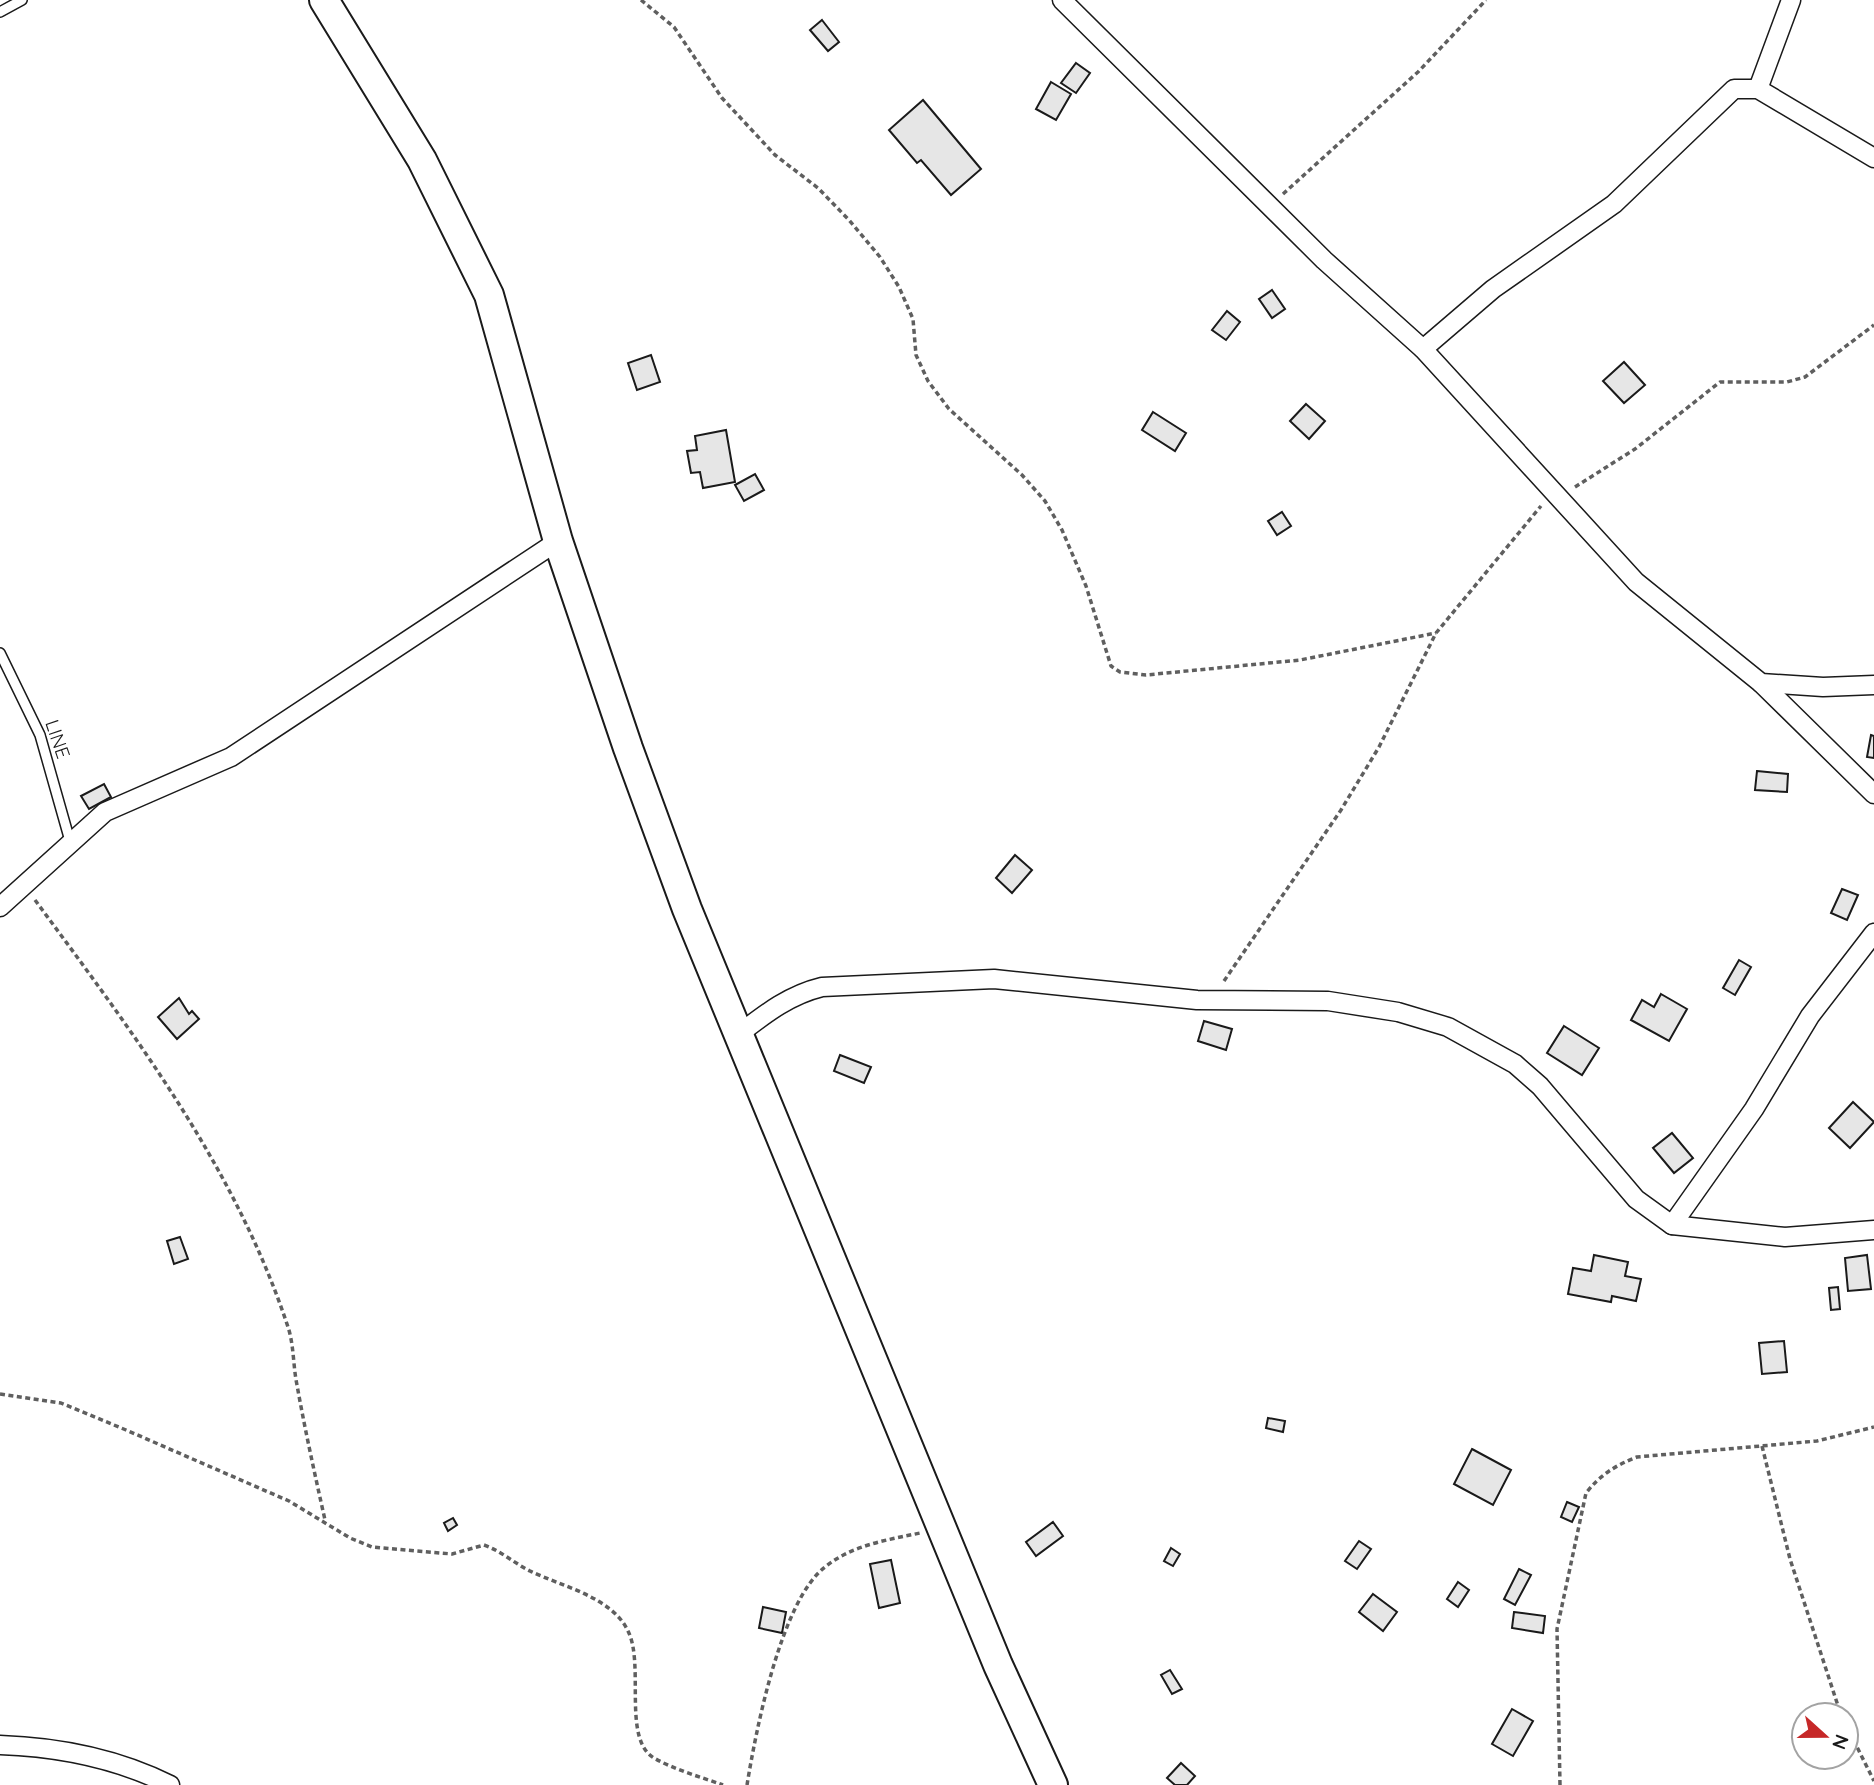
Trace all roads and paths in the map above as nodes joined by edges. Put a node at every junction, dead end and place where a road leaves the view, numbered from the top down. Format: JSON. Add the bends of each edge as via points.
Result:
{"nodes":[{"id":1,"x":22,"y":0,"type":"edge"},
{"id":2,"x":324,"y":0,"type":"edge"},
{"id":3,"x":641,"y":0,"type":"edge"},
{"id":4,"x":1062,"y":0,"type":"edge"},
{"id":5,"x":1486,"y":0,"type":"edge"},
{"id":6,"x":1791,"y":0,"type":"edge"},
{"id":7,"x":0,"y":12,"type":"edge"},
{"id":8,"x":1758,"y":89,"type":"junction"},
{"id":9,"x":1874,"y":158,"type":"edge"},
{"id":10,"x":1270,"y":205,"type":"junction"},
{"id":11,"x":1874,"y":325,"type":"edge"},
{"id":12,"x":1423,"y":349,"type":"junction"},
{"id":13,"x":1555,"y":493,"type":"junction"},
{"id":14,"x":558,"y":541,"type":"junction"},
{"id":15,"x":1436,"y":632,"type":"junction"},
{"id":16,"x":0,"y":653,"type":"edge"},
{"id":17,"x":1761,"y":683,"type":"junction"},
{"id":18,"x":1874,"y":685,"type":"edge"},
{"id":19,"x":1874,"y":794,"type":"edge"},
{"id":20,"x":70,"y":841,"type":"junction"},
{"id":21,"x":26,"y":887,"type":"junction"},
{"id":22,"x":0,"y":907,"type":"edge"},
{"id":23,"x":1874,"y":933,"type":"edge"},
{"id":24,"x":1210,"y":1000,"type":"junction"},
{"id":25,"x":738,"y":1034,"type":"junction"},
{"id":26,"x":1672,"y":1225,"type":"junction"},
{"id":27,"x":1874,"y":1230,"type":"edge"},
{"id":28,"x":0,"y":1394,"type":"edge"},
{"id":29,"x":1874,"y":1427,"type":"edge"},
{"id":30,"x":1762,"y":1446,"type":"junction"},
{"id":31,"x":325,"y":1521,"type":"junction"},
{"id":32,"x":942,"y":1529,"type":"junction"},
{"id":33,"x":1836,"y":1701,"type":"edge"},
{"id":34,"x":0,"y":1745,"type":"edge"},
{"id":35,"x":1860,"y":1753,"type":"edge"},
{"id":36,"x":1874,"y":1781,"type":"edge"},
{"id":37,"x":170,"y":1785,"type":"edge"},
{"id":38,"x":723,"y":1785,"type":"edge"},
{"id":39,"x":747,"y":1785,"type":"edge"},
{"id":40,"x":1053,"y":1785,"type":"edge"},
{"id":41,"x":1560,"y":1785,"type":"edge"}],
"edges":[{"from":1,"to":7,"type":"lane"},
{"from":2,"to":14,"type":"main road","via":[[422,160],[489,295]]},
{"from":3,"to":15,"type":"path","via":[[674,27],[723,98],[775,155],[818,188],[880,257],[913,319],[916,355],[928,381],[949,409],[1022,475],[1056,520],[1086,586],[1111,666],[1146,675],[1300,660]]},
{"from":4,"to":10,"type":"street"},
{"from":5,"to":10,"type":"path","via":[[1390,99]]},
{"from":6,"to":8,"type":"street"},
{"from":8,"to":9,"type":"street"},
{"from":8,"to":12,"type":"street","via":[[1743,87],[1727,95],[1614,204],[1493,289]]},
{"from":10,"to":12,"type":"street"},
{"from":11,"to":13,"type":"path","via":[[1805,377],[1787,383],[1720,383],[1635,449]]},
{"from":12,"to":13,"type":"street"},
{"from":13,"to":15,"type":"path"},
{"from":13,"to":17,"type":"street","via":[[1636,582]]},
{"from":14,"to":20,"type":"street","via":[[231,757],[105,812]]},
{"from":14,"to":25,"type":"main road","via":[[637,773]]},
{"from":15,"to":24,"type":"path","via":[[1379,747],[1341,810]]},
{"from":16,"to":20,"type":"lane","name":"LINE","via":[[40,735]]},
{"from":17,"to":18,"type":"street"},
{"from":17,"to":19,"type":"street"},
{"from":20,"to":21,"type":"street"},
{"from":21,"to":22,"type":"street"},
{"from":21,"to":31,"type":"path","via":[[173,1091],[246,1228],[289,1330]]},
{"from":23,"to":26,"type":"street","via":[[1810,1016],[1748,1119]]},
{"from":24,"to":25,"type":"street","via":[[994,979],[841,985],[802,992]]},
{"from":24,"to":26,"type":"street","via":[[1328,1001],[1386,1010],[1448,1027],[1481,1043],[1540,1086],[1636,1199]]},
{"from":25,"to":32,"type":"main road"},
{"from":26,"to":27,"type":"street","via":[[1785,1237]]},
{"from":28,"to":31,"type":"path","via":[[61,1403],[289,1501]]},
{"from":29,"to":30,"type":"path","via":[[1817,1441]]},
{"from":30,"to":33,"type":"path","via":[[1790,1559]]},
{"from":30,"to":41,"type":"path","via":[[1637,1457],[1596,1480],[1586,1493],[1558,1629]]},
{"from":31,"to":38,"type":"path","via":[[351,1538],[388,1551],[452,1554],[484,1545],[590,1597],[616,1616],[628,1632],[637,1673],[635,1713],[642,1746],[652,1757]]},
{"from":32,"to":39,"type":"path","via":[[861,1547],[824,1567],[806,1585],[776,1664],[756,1732]]},
{"from":32,"to":40,"type":"main road"},
{"from":34,"to":37,"type":"street","via":[[71,1753],[132,1768]]},
{"from":35,"to":36,"type":"path"}]}
